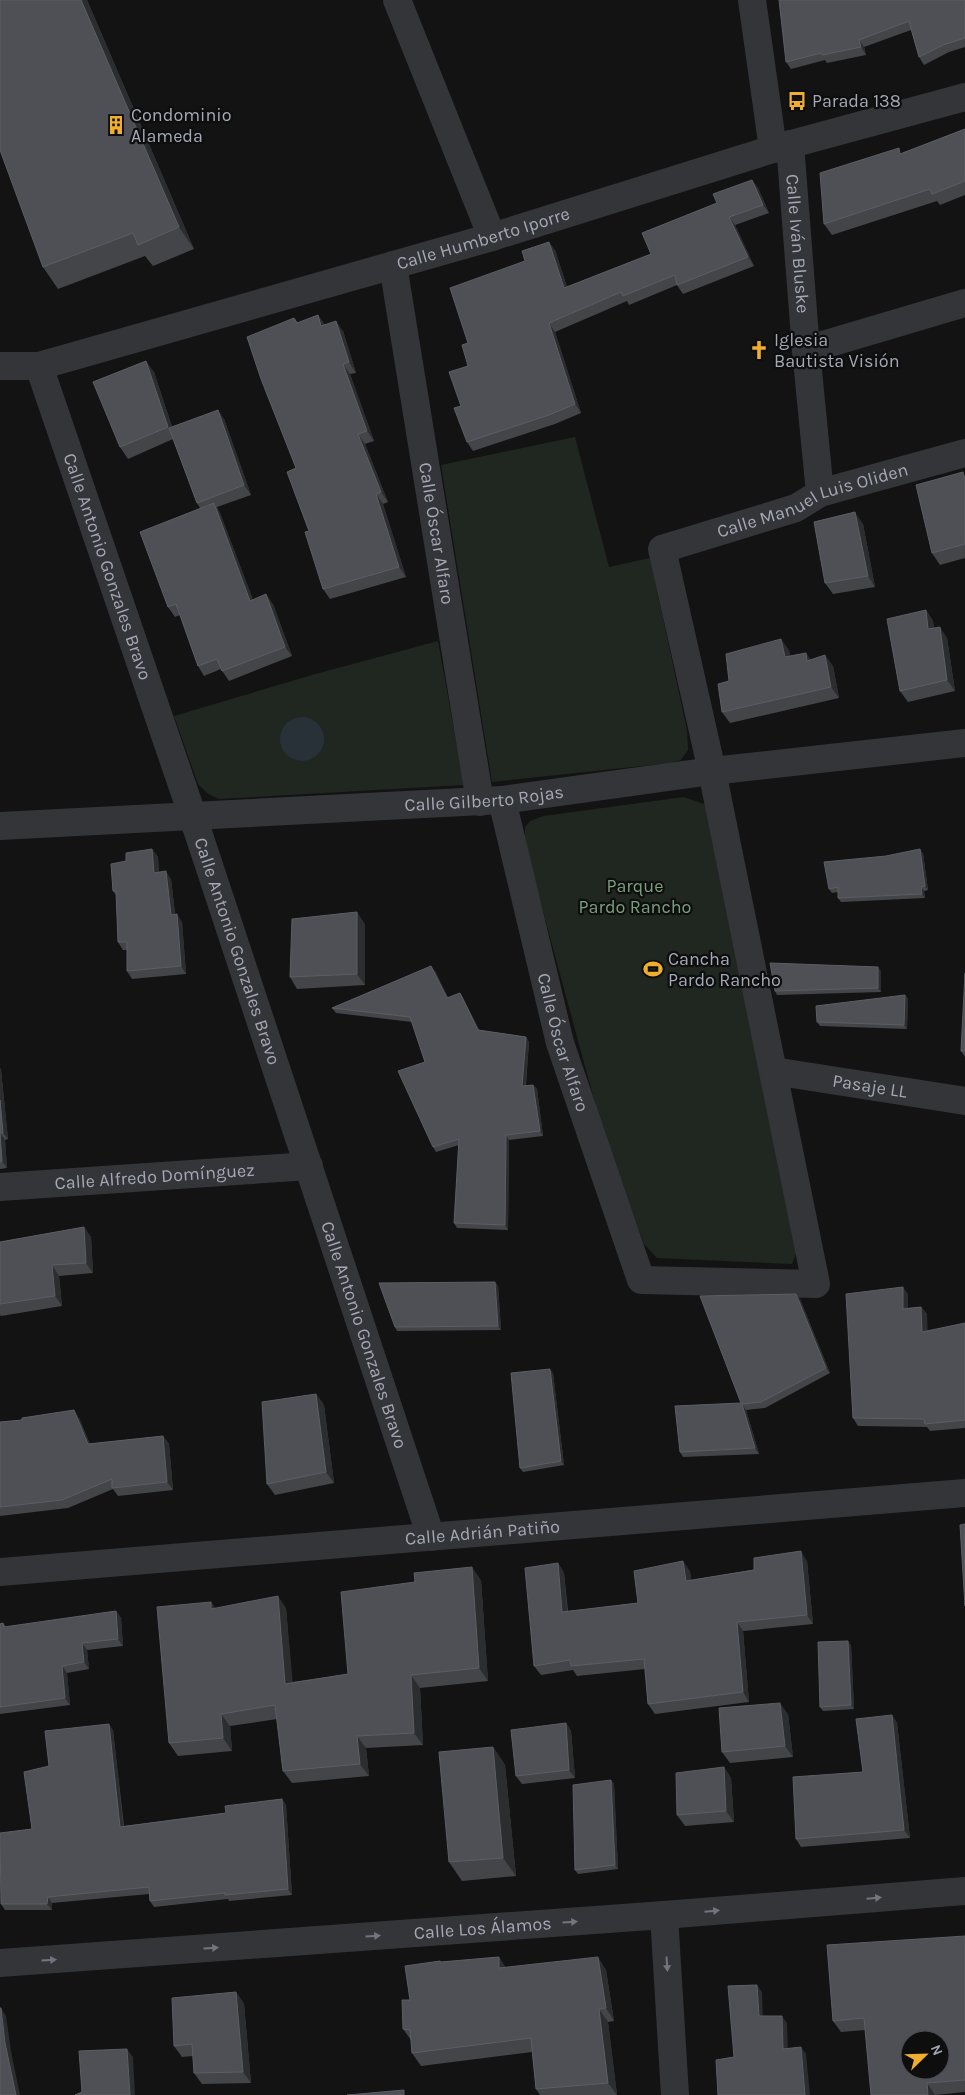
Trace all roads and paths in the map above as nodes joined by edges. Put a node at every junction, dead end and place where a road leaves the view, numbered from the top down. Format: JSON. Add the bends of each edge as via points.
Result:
{"nodes":[{"id":1,"x":397,"y":0,"type":"edge"},
{"id":2,"x":752,"y":0,"type":"edge"},
{"id":3,"x":965,"y":97,"type":"edge"},
{"id":4,"x":782,"y":146,"type":"junction"},
{"id":5,"x":492,"y":237,"type":"junction"},
{"id":6,"x":393,"y":265,"type":"junction"},
{"id":7,"x":965,"y":303,"type":"edge"},
{"id":8,"x":806,"y":350,"type":"junction"},
{"id":9,"x":0,"y":366,"type":"edge"},
{"id":10,"x":39,"y":366,"type":"junction"},
{"id":11,"x":965,"y":453,"type":"edge"},
{"id":12,"x":820,"y":494,"type":"junction"},
{"id":13,"x":965,"y":743,"type":"edge"},
{"id":14,"x":712,"y":771,"type":"junction"},
{"id":15,"x":491,"y":801,"type":"junction"},
{"id":16,"x":193,"y":817,"type":"junction"},
{"id":17,"x":0,"y":826,"type":"edge"},
{"id":18,"x":773,"y":1071,"type":"junction"},
{"id":19,"x":965,"y":1101,"type":"edge"},
{"id":20,"x":310,"y":1166,"type":"junction"},
{"id":21,"x":0,"y":1187,"type":"edge"},
{"id":22,"x":965,"y":1493,"type":"edge"},
{"id":23,"x":431,"y":1537,"type":"junction"},
{"id":24,"x":0,"y":1572,"type":"edge"},
{"id":25,"x":965,"y":1891,"type":"edge"},
{"id":26,"x":664,"y":1915,"type":"junction"},
{"id":27,"x":0,"y":1963,"type":"edge"},
{"id":28,"x":675,"y":2095,"type":"edge"}],
"edges":[{"from":1,"to":5,"type":"street"},
{"from":2,"to":4,"type":"street","name":"Calle Iván Bluske"},
{"from":3,"to":4,"type":"street","name":"Calle Humberto Iporre"},
{"from":4,"to":5,"type":"street","name":"Calle Humberto Iporre"},
{"from":4,"to":8,"type":"street","name":"Calle Iván Bluske"},
{"from":5,"to":6,"type":"street","name":"Calle Humberto Iporre"},
{"from":6,"to":10,"type":"street","name":"Calle Humberto Iporre"},
{"from":6,"to":15,"type":"street","name":"Calle Óscar Alfaro"},
{"from":7,"to":8,"type":"street"},
{"from":8,"to":12,"type":"street","name":"Calle Iván Bluske"},
{"from":9,"to":10,"type":"street","name":"Calle Humberto Iporre"},
{"from":10,"to":16,"type":"street","name":"Calle Antonio Gonzales Bravo"},
{"from":11,"to":12,"type":"street","name":"Calle Manuel Luis Oliden"},
{"from":12,"to":14,"type":"street","name":"Calle Manuel Luis Oliden","via":[[796,508],[662,549]]},
{"from":13,"to":14,"type":"street","name":"Calle Gilberto Rojas"},
{"from":14,"to":15,"type":"street","name":"Calle Gilberto Rojas"},
{"from":14,"to":18,"type":"street"},
{"from":15,"to":16,"type":"street","name":"Calle Gilberto Rojas"},
{"from":15,"to":18,"type":"street","name":"Calle Óscar Alfaro","via":[[560,1043],[641,1280],[816,1284]]},
{"from":16,"to":17,"type":"street","name":"Calle Gilberto Rojas"},
{"from":16,"to":20,"type":"street","name":"Calle Antonio Gonzales Bravo"},
{"from":18,"to":19,"type":"street","name":"Pasaje LL"},
{"from":20,"to":21,"type":"street","name":"Calle Alfredo Domínguez"},
{"from":20,"to":23,"type":"street","name":"Calle Antonio Gonzales Bravo"},
{"from":22,"to":23,"type":"street","name":"Calle Adrián Patiño"},
{"from":23,"to":24,"type":"street","name":"Calle Adrián Patiño"},
{"from":26,"to":25,"type":"street","name":"Calle Los Álamos","one_way":true},
{"from":27,"to":26,"type":"street","name":"Calle Los Álamos","one_way":true},
{"from":26,"to":28,"type":"street","one_way":true}]}
